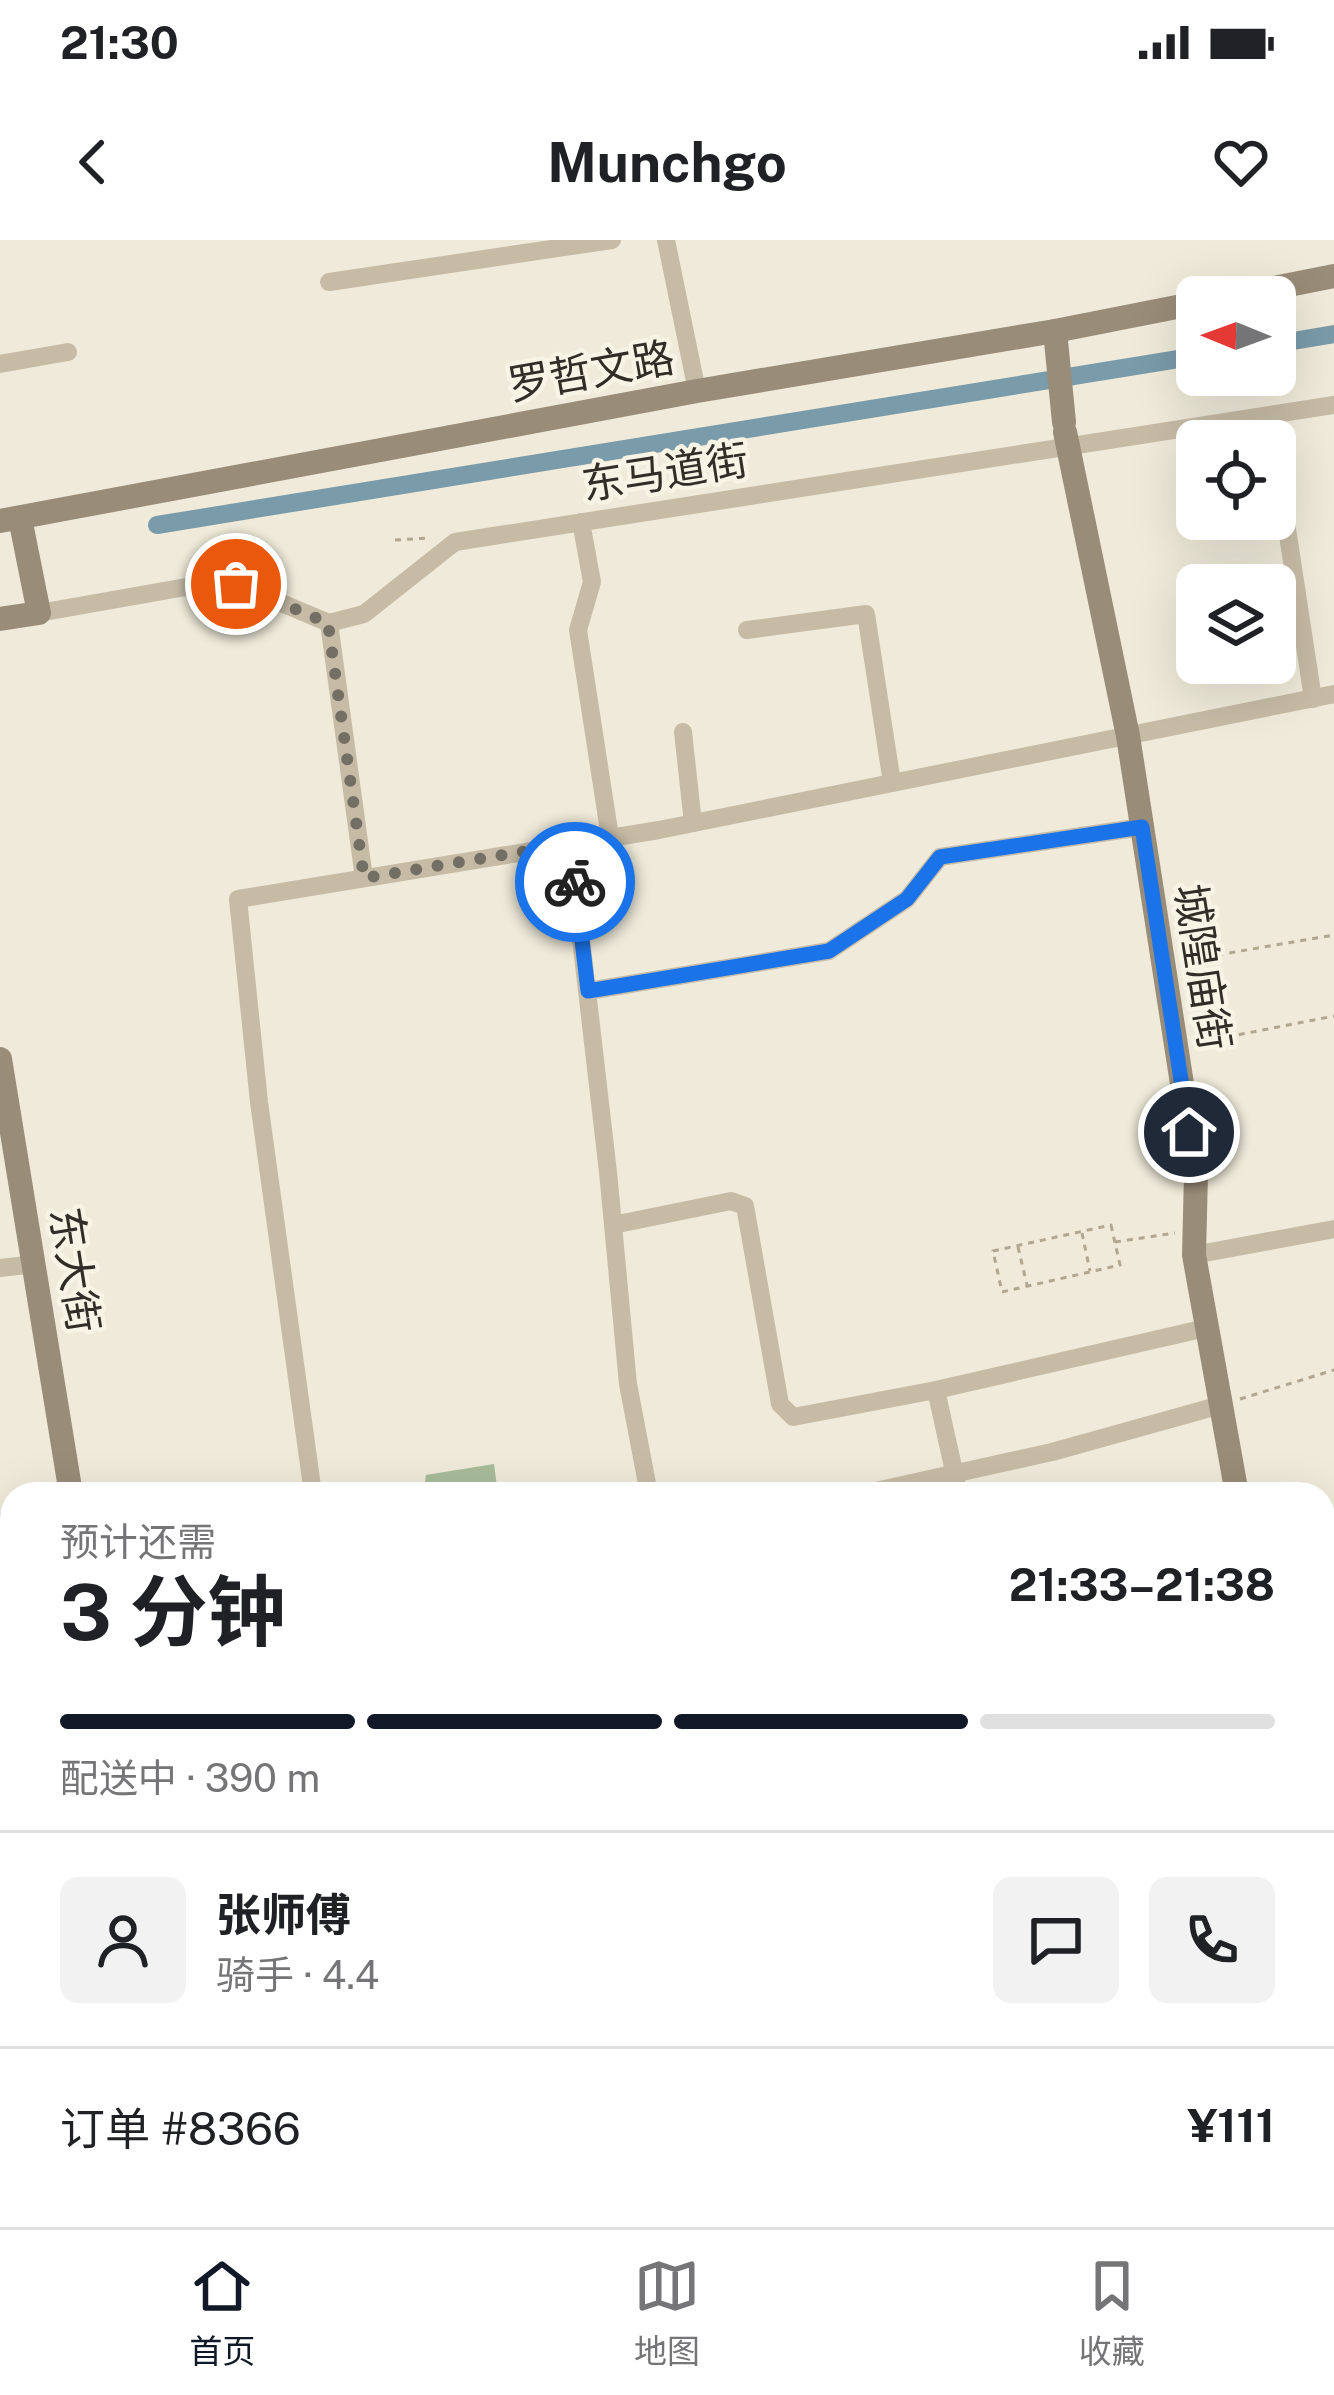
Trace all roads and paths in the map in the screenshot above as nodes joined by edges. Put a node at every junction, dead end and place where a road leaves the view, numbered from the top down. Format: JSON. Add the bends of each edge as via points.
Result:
{"nodes":[{"id":1,"x":612,"y":240,"type":"edge"},
{"id":2,"x":666,"y":240,"type":"edge"},
{"id":3,"x":1334,"y":276,"type":"edge"},
{"id":4,"x":329,"y":282,"type":"dead end"},
{"id":5,"x":1296,"y":284,"type":"edge"},
{"id":6,"x":1176,"y":307,"type":"edge"},
{"id":7,"x":1054,"y":332,"type":"junction"},
{"id":8,"x":68,"y":352,"type":"dead end"},
{"id":9,"x":0,"y":364,"type":"edge"},
{"id":10,"x":697,"y":391,"type":"junction"},
{"id":11,"x":1334,"y":405,"type":"edge"},
{"id":12,"x":1066,"y":433,"type":"junction"},
{"id":13,"x":10,"y":519,"type":"edge"},
{"id":14,"x":581,"y":522,"type":"junction"},
{"id":15,"x":395,"y":540,"type":"dead end"},
{"id":16,"x":1289,"y":540,"type":"edge"},
{"id":17,"x":455,"y":542,"type":"junction"},
{"id":18,"x":39,"y":613,"type":"junction"},
{"id":19,"x":0,"y":620,"type":"edge"},
{"id":20,"x":328,"y":623,"type":"junction"},
{"id":21,"x":747,"y":630,"type":"dead end"},
{"id":22,"x":1334,"y":694,"type":"edge"},
{"id":23,"x":1313,"y":699,"type":"junction"},
{"id":24,"x":683,"y":732,"type":"dead end"},
{"id":25,"x":1128,"y":736,"type":"junction"},
{"id":26,"x":892,"y":783,"type":"junction"},
{"id":27,"x":693,"y":823,"type":"junction"},
{"id":28,"x":1142,"y":827,"type":"junction"},
{"id":29,"x":610,"y":838,"type":"junction"},
{"id":30,"x":570,"y":844,"type":"junction"},
{"id":31,"x":364,"y":878,"type":"junction"},
{"id":32,"x":1334,"y":935,"type":"edge"},
{"id":33,"x":1163,"y":964,"type":"junction"},
{"id":34,"x":588,"y":991,"type":"junction"},
{"id":35,"x":1334,"y":1016,"type":"edge"},
{"id":36,"x":1226,"y":1036,"type":"dead end"},
{"id":37,"x":0,"y":1059,"type":"edge"},
{"id":38,"x":613,"y":1225,"type":"junction"},
{"id":39,"x":1334,"y":1228,"type":"edge"},
{"id":40,"x":1082,"y":1231,"type":"junction"},
{"id":41,"x":1115,"y":1242,"type":"junction"},
{"id":42,"x":1194,"y":1242,"type":"junction"},
{"id":43,"x":1018,"y":1246,"type":"junction"},
{"id":44,"x":35,"y":1264,"type":"junction"},
{"id":45,"x":0,"y":1268,"type":"edge"},
{"id":46,"x":1090,"y":1272,"type":"junction"},
{"id":47,"x":1028,"y":1286,"type":"junction"},
{"id":48,"x":1206,"y":1328,"type":"junction"},
{"id":49,"x":1334,"y":1370,"type":"edge"},
{"id":50,"x":936,"y":1390,"type":"junction"},
{"id":51,"x":1221,"y":1405,"type":"junction"},
{"id":52,"x":69,"y":1482,"type":"edge"},
{"id":53,"x":311,"y":1482,"type":"edge"},
{"id":54,"x":647,"y":1482,"type":"edge"},
{"id":55,"x":957,"y":1482,"type":"edge"},
{"id":56,"x":964,"y":1482,"type":"edge"},
{"id":57,"x":1235,"y":1482,"type":"edge"}],
"edges":[{"from":1,"to":4,"type":"street"},
{"from":2,"to":10,"type":"street"},
{"from":3,"to":5,"type":"street"},
{"from":6,"to":7,"type":"street","name":"罗哲文路"},
{"from":7,"to":10,"type":"street","name":"罗哲文路"},
{"from":7,"to":12,"type":"street","name":"城隍庙街"},
{"from":8,"to":9,"type":"street"},
{"from":10,"to":13,"type":"street","name":"罗哲文路"},
{"from":11,"to":12,"type":"street","name":"东马道街"},
{"from":12,"to":14,"type":"street","name":"东马道街"},
{"from":12,"to":25,"type":"street","name":"城隍庙街"},
{"from":13,"to":18,"type":"street"},
{"from":14,"to":17,"type":"street","name":"东马道街"},
{"from":14,"to":29,"type":"street","via":[[592,582],[578,630]]},
{"from":15,"to":17,"type":"path"},
{"from":16,"to":23,"type":"street"},
{"from":17,"to":20,"type":"street","name":"东马道街","via":[[364,614]]},
{"from":18,"to":19,"type":"street"},
{"from":18,"to":20,"type":"street","via":[[214,582]]},
{"from":20,"to":31,"type":"street"},
{"from":21,"to":26,"type":"street","via":[[866,614]]},
{"from":22,"to":23,"type":"street"},
{"from":23,"to":25,"type":"street"},
{"from":24,"to":27,"type":"street"},
{"from":25,"to":26,"type":"street"},
{"from":25,"to":28,"type":"street","name":"城隍庙街"},
{"from":26,"to":27,"type":"street"},
{"from":27,"to":29,"type":"street"},
{"from":28,"to":33,"type":"street","name":"城隍庙街"},
{"from":28,"to":34,"type":"street","via":[[940,857],[907,899],[829,951]]},
{"from":29,"to":30,"type":"street"},
{"from":30,"to":31,"type":"street"},
{"from":30,"to":34,"type":"street"},
{"from":31,"to":53,"type":"street","via":[[238,899]]},
{"from":32,"to":33,"type":"path"},
{"from":33,"to":42,"type":"street","name":"城隍庙街","via":[[1196,1174]]},
{"from":34,"to":38,"type":"street"},
{"from":35,"to":36,"type":"path"},
{"from":37,"to":44,"type":"street","name":"东大街"},
{"from":38,"to":50,"type":"street","via":[[731,1201],[745,1207],[780,1404],[793,1417]]},
{"from":38,"to":54,"type":"street"},
{"from":39,"to":42,"type":"street"},
{"from":40,"to":41,"type":"path","via":[[1111,1225]]},
{"from":40,"to":43,"type":"path"},
{"from":40,"to":46,"type":"path"},
{"from":41,"to":42,"type":"path"},
{"from":41,"to":46,"type":"path","via":[[1120,1265]]},
{"from":42,"to":48,"type":"street","name":"城隍庙街"},
{"from":43,"to":47,"type":"path"},
{"from":43,"to":47,"type":"path","via":[[993,1251],[1002,1292]]},
{"from":44,"to":45,"type":"street"},
{"from":44,"to":52,"type":"street","name":"东大街"},
{"from":46,"to":47,"type":"path"},
{"from":48,"to":50,"type":"street"},
{"from":48,"to":51,"type":"street","name":"城隍庙街"},
{"from":49,"to":51,"type":"path"},
{"from":50,"to":55,"type":"street"},
{"from":51,"to":56,"type":"street"},
{"from":51,"to":57,"type":"street","name":"城隍庙街"}]}
